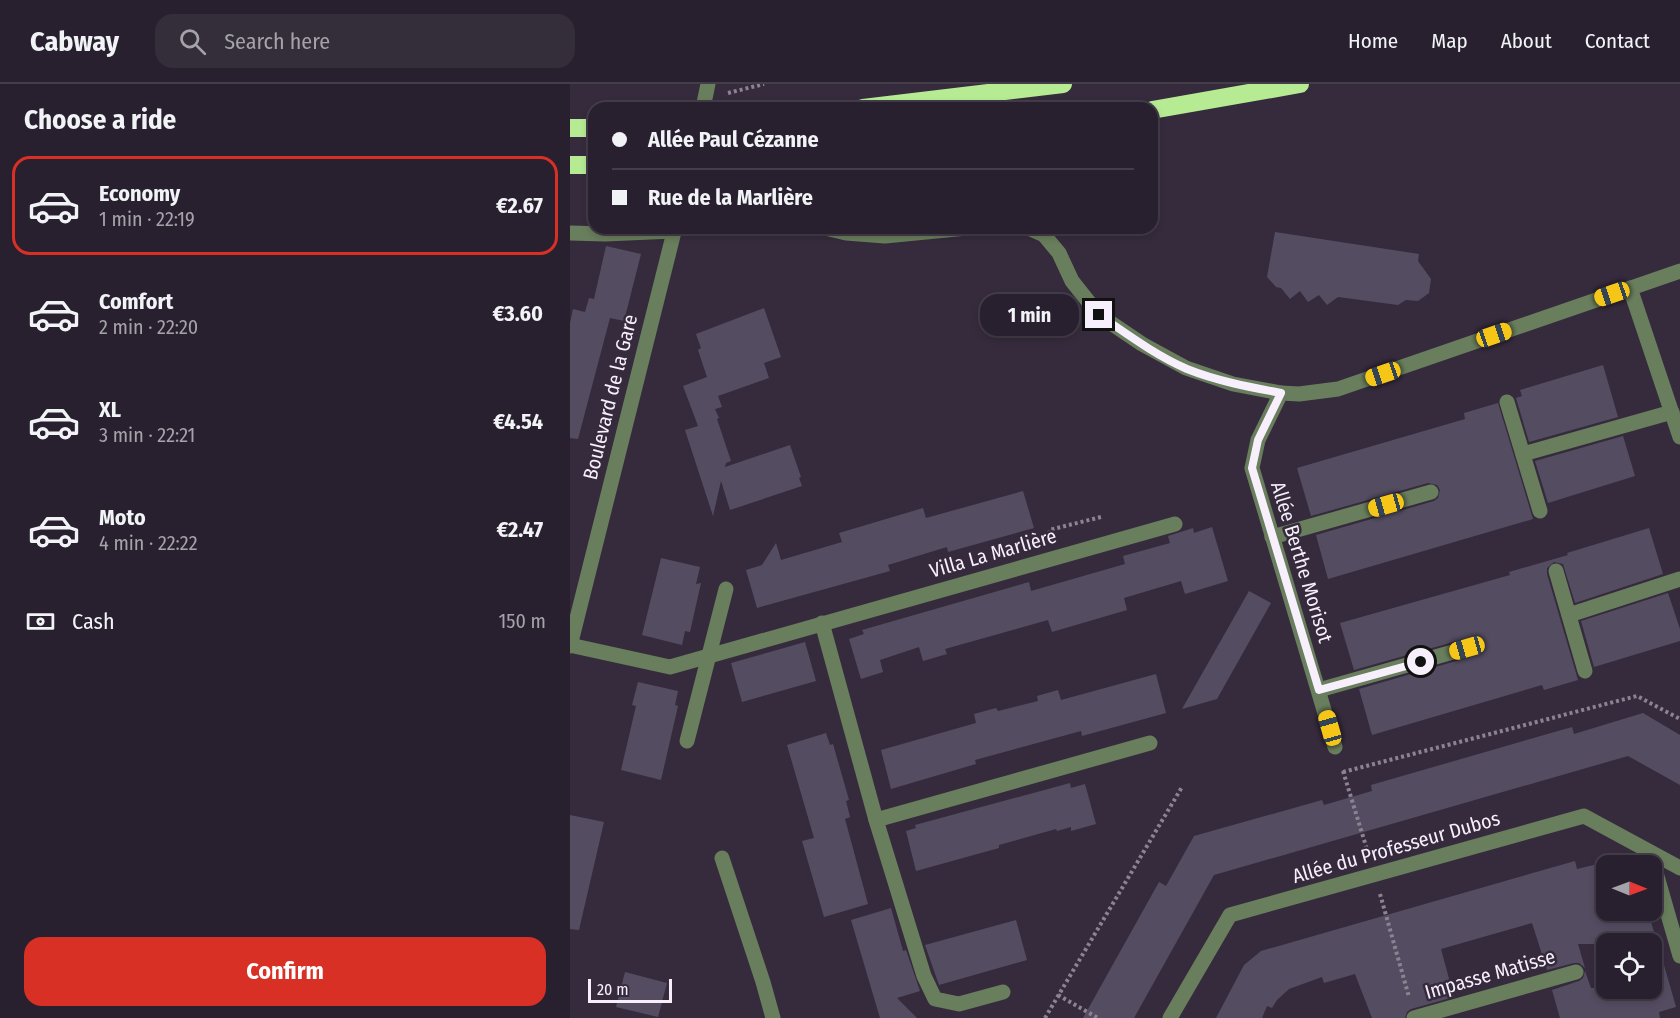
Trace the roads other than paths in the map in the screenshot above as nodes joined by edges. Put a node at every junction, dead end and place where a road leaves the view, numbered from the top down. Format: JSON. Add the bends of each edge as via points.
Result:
{"nodes":[{"id":1,"x":1063,"y":84,"type":"edge"},
{"id":2,"x":1300,"y":84,"type":"edge"},
{"id":3,"x":708,"y":86,"type":"edge"},
{"id":4,"x":704,"y":102,"type":"edge"},
{"id":5,"x":914,"y":102,"type":"edge"},
{"id":6,"x":1158,"y":109,"type":"edge"},
{"id":7,"x":570,"y":128,"type":"edge"},
{"id":8,"x":588,"y":128,"type":"edge"},
{"id":9,"x":570,"y":165,"type":"edge"},
{"id":10,"x":588,"y":165,"type":"edge"},
{"id":11,"x":570,"y":233,"type":"edge"},
{"id":12,"x":588,"y":234,"type":"edge"},
{"id":13,"x":673,"y":234,"type":"edge"},
{"id":14,"x":859,"y":234,"type":"edge"},
{"id":15,"x":906,"y":234,"type":"edge"},
{"id":16,"x":1042,"y":234,"type":"edge"},
{"id":17,"x":1680,"y":271,"type":"edge"},
{"id":18,"x":1630,"y":288,"type":"junction"},
{"id":19,"x":1281,"y":393,"type":"junction"},
{"id":20,"x":1507,"y":402,"type":"dead end"},
{"id":21,"x":1672,"y":412,"type":"junction"},
{"id":22,"x":1680,"y":437,"type":"edge"},
{"id":23,"x":1523,"y":454,"type":"junction"},
{"id":24,"x":1431,"y":492,"type":"dead end"},
{"id":25,"x":1540,"y":511,"type":"dead end"},
{"id":26,"x":1175,"y":524,"type":"dead end"},
{"id":27,"x":1272,"y":537,"type":"junction"},
{"id":28,"x":1556,"y":571,"type":"dead end"},
{"id":29,"x":1680,"y":579,"type":"edge"},
{"id":30,"x":726,"y":589,"type":"dead end"},
{"id":31,"x":1569,"y":615,"type":"junction"},
{"id":32,"x":822,"y":623,"type":"junction"},
{"id":33,"x":570,"y":646,"type":"edge"},
{"id":34,"x":1467,"y":648,"type":"dead end"},
{"id":35,"x":710,"y":656,"type":"junction"},
{"id":36,"x":1586,"y":671,"type":"dead end"},
{"id":37,"x":1319,"y":690,"type":"junction"},
{"id":38,"x":687,"y":741,"type":"dead end"},
{"id":39,"x":1150,"y":743,"type":"dead end"},
{"id":40,"x":1335,"y":747,"type":"dead end"},
{"id":41,"x":876,"y":820,"type":"junction"},
{"id":42,"x":1650,"y":852,"type":"junction"},
{"id":43,"x":722,"y":858,"type":"dead end"},
{"id":44,"x":1680,"y":868,"type":"edge"},
{"id":45,"x":1680,"y":956,"type":"edge"},
{"id":46,"x":1576,"y":972,"type":"dead end"},
{"id":47,"x":1004,"y":992,"type":"dead end"},
{"id":48,"x":773,"y":1018,"type":"edge"},
{"id":49,"x":1170,"y":1018,"type":"edge"},
{"id":50,"x":1415,"y":1018,"type":"edge"}],
"edges":[{"from":1,"to":5,"type":"highway"},
{"from":2,"to":6,"type":"highway"},
{"from":3,"to":4,"type":"street"},
{"from":7,"to":8,"type":"highway"},
{"from":9,"to":10,"type":"highway"},
{"from":11,"to":12,"type":"street"},
{"from":13,"to":33,"type":"street","name":"Boulevard de la Gare"},
{"from":14,"to":15,"type":"street"},
{"from":16,"to":19,"type":"street","via":[[1059,253],[1072,281],[1099,315],[1142,344],[1186,368],[1233,384]]},
{"from":17,"to":18,"type":"street"},
{"from":18,"to":19,"type":"street","via":[[1338,389]]},
{"from":18,"to":21,"type":"street"},
{"from":19,"to":27,"type":"street","name":"Allée Berthe Morisot","via":[[1258,440],[1252,468]]},
{"from":20,"to":23,"type":"street"},
{"from":21,"to":22,"type":"street"},
{"from":21,"to":23,"type":"street"},
{"from":23,"to":25,"type":"street"},
{"from":24,"to":27,"type":"street"},
{"from":26,"to":32,"type":"street","name":"Villa La Marlière"},
{"from":27,"to":37,"type":"street","name":"Allée Berthe Morisot"},
{"from":28,"to":31,"type":"street"},
{"from":29,"to":31,"type":"street"},
{"from":30,"to":35,"type":"street"},
{"from":31,"to":36,"type":"street"},
{"from":32,"to":35,"type":"street","name":"Villa La Marlière"},
{"from":32,"to":41,"type":"street"},
{"from":33,"to":35,"type":"street","name":"Villa La Marlière","via":[[670,667]]},
{"from":34,"to":37,"type":"street"},
{"from":35,"to":38,"type":"street"},
{"from":37,"to":40,"type":"street","name":"Allée Berthe Morisot"},
{"from":39,"to":41,"type":"street"},
{"from":41,"to":47,"type":"street","via":[[924,976],[935,999],[959,1004]]},
{"from":42,"to":44,"type":"street","name":"Allée du Professeur Dubos"},
{"from":42,"to":45,"type":"street"},
{"from":42,"to":49,"type":"street","name":"Allée du Professeur Dubos","via":[[1584,816],[1230,915]]},
{"from":43,"to":48,"type":"street"},
{"from":46,"to":50,"type":"street","name":"Impasse Matisse"}]}
